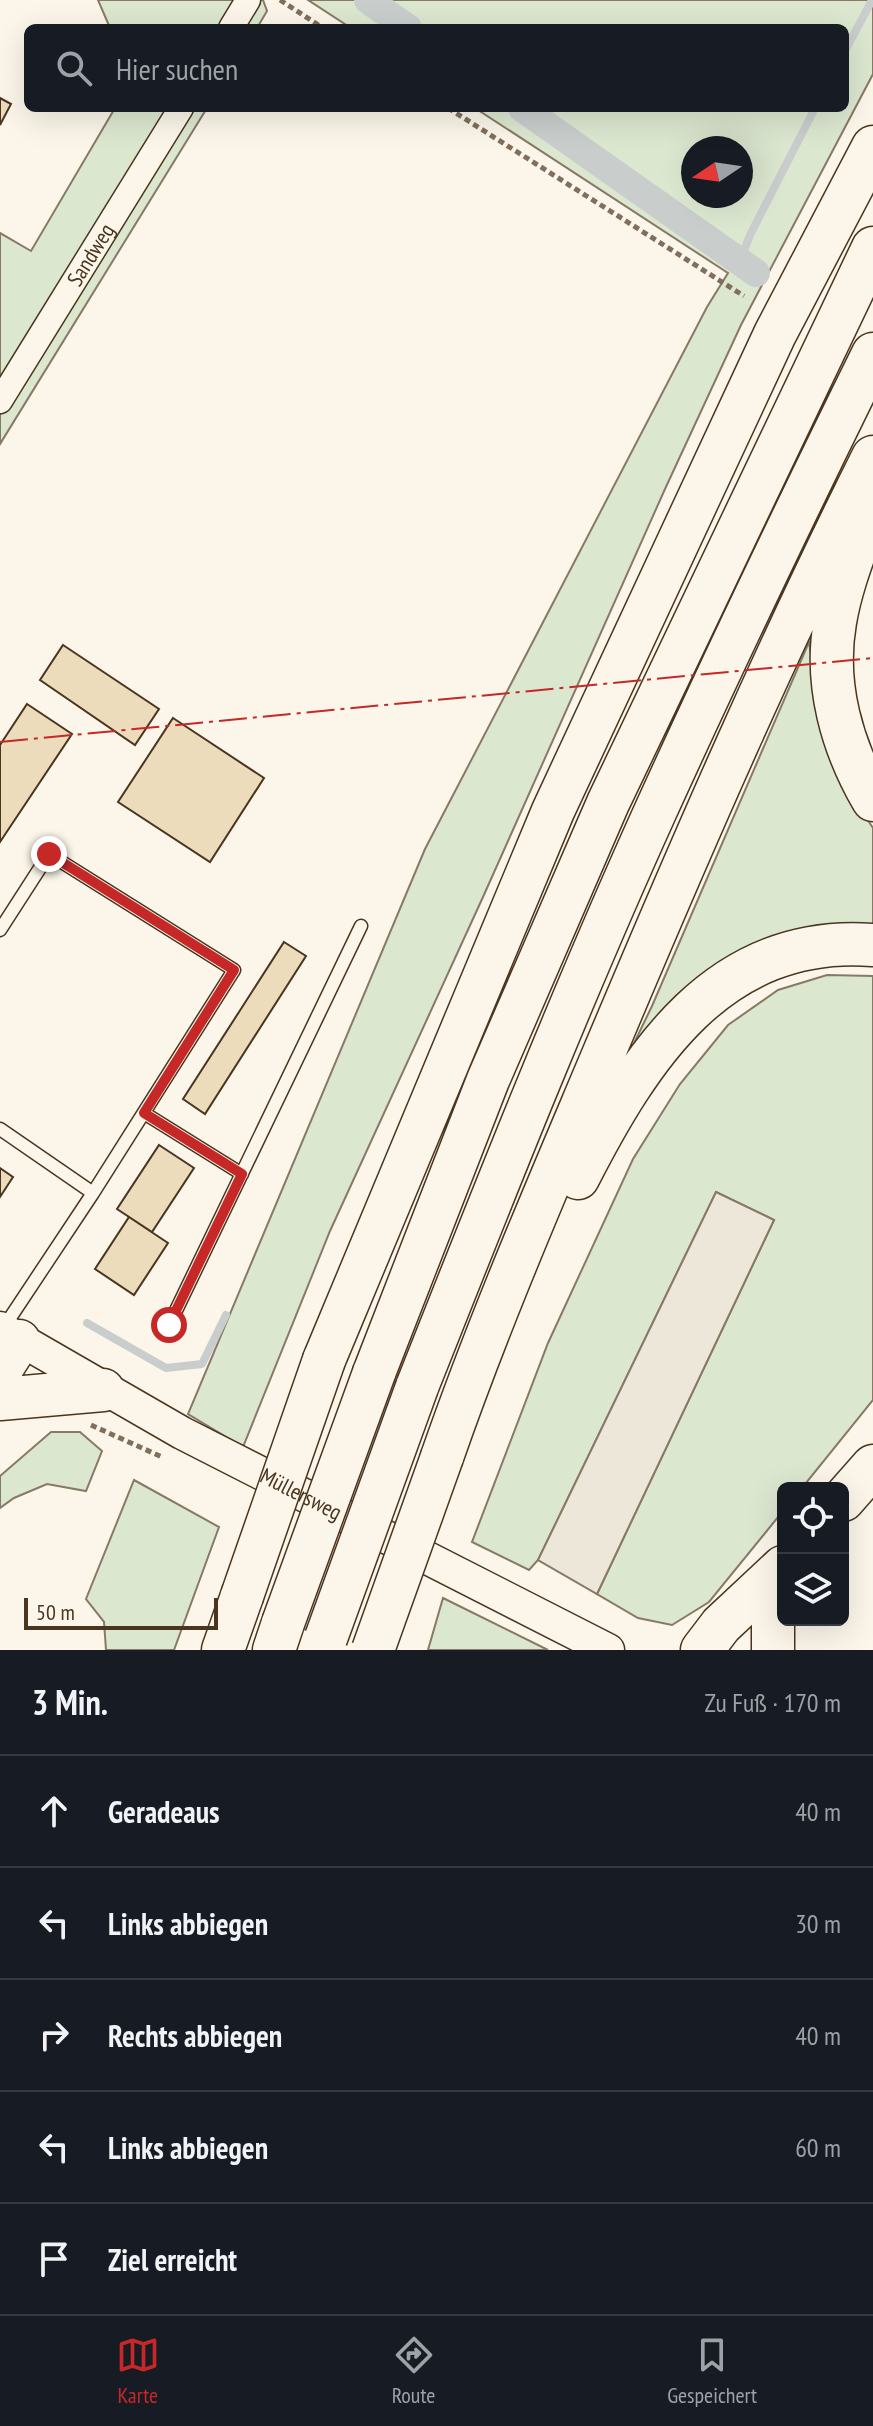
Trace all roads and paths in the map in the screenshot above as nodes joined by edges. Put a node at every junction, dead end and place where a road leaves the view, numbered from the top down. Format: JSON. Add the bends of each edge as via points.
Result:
{"nodes":[{"id":1,"x":248,"y":0,"type":"edge"},
{"id":2,"x":280,"y":0,"type":"edge"},
{"id":3,"x":233,"y":24,"type":"edge"},
{"id":4,"x":317,"y":24,"type":"edge"},
{"id":5,"x":179,"y":112,"type":"edge"},
{"id":6,"x":454,"y":112,"type":"edge"},
{"id":7,"x":873,"y":147,"type":"edge"},
{"id":8,"x":873,"y":248,"type":"edge"},
{"id":9,"x":744,"y":296,"type":"dead end"},
{"id":10,"x":873,"y":354,"type":"edge"},
{"id":11,"x":0,"y":401,"type":"edge"},
{"id":12,"x":873,"y":457,"type":"edge"},
{"id":13,"x":873,"y":503,"type":"edge"},
{"id":14,"x":873,"y":800,"type":"edge"},
{"id":15,"x":361,"y":926,"type":"dead end"},
{"id":16,"x":0,"y":930,"type":"edge"},
{"id":17,"x":873,"y":945,"type":"edge"},
{"id":18,"x":144,"y":1113,"type":"junction"},
{"id":19,"x":0,"y":1129,"type":"edge"},
{"id":20,"x":242,"y":1174,"type":"junction"},
{"id":21,"x":93,"y":1193,"type":"junction"},
{"id":22,"x":491,"y":1323,"type":"junction"},
{"id":23,"x":169,"y":1325,"type":"dead end"},
{"id":24,"x":5,"y":1343,"type":"edge"},
{"id":25,"x":103,"y":1390,"type":"junction"},
{"id":26,"x":0,"y":1399,"type":"edge"},
{"id":27,"x":873,"y":1466,"type":"edge"},
{"id":28,"x":849,"y":1493,"type":"edge"},
{"id":29,"x":777,"y":1573,"type":"edge"},
{"id":30,"x":776,"y":1614,"type":"edge"},
{"id":31,"x":278,"y":1637,"type":"edge"},
{"id":32,"x":324,"y":1644,"type":"edge"},
{"id":33,"x":223,"y":1650,"type":"edge"},
{"id":34,"x":373,"y":1650,"type":"edge"},
{"id":35,"x":608,"y":1650,"type":"edge"},
{"id":36,"x":702,"y":1650,"type":"edge"},
{"id":37,"x":745,"y":1650,"type":"edge"}],
"edges":[{"from":1,"to":3,"type":"street"},
{"from":2,"to":4,"type":"path"},
{"from":5,"to":11,"type":"street","name":"Sandweg"},
{"from":6,"to":9,"type":"path"},
{"from":7,"to":33,"type":"highway","bridge":true,"via":[[775,334],[553,811],[324,1360]]},
{"from":8,"to":31,"type":"highway","bridge":true,"via":[[608,803],[488,1080]]},
{"from":10,"to":32,"type":"highway","bridge":true,"via":[[654,814],[534,1092],[417,1387]]},
{"from":12,"to":22,"type":"highway","via":[[698,830]]},
{"from":13,"to":14,"type":"highway","via":[[835,621],[832,660],[834,696],[847,748]]},
{"from":15,"to":20,"type":"lane"},
{"from":16,"to":18,"type":"lane","via":[[49,854],[234,970]]},
{"from":17,"to":22,"type":"highway","via":[[822,945],[783,954],[752,968],[681,1019],[610,1117],[547,1240]]},
{"from":18,"to":20,"type":"lane"},
{"from":18,"to":21,"type":"lane"},
{"from":19,"to":21,"type":"lane"},
{"from":20,"to":23,"type":"lane"},
{"from":21,"to":24,"type":"lane"},
{"from":22,"to":34,"type":"highway","bridge":true},
{"from":24,"to":25,"type":"main road","name":"Müllersweg"},
{"from":25,"to":26,"type":"highway"},
{"from":25,"to":35,"type":"main road","name":"Müllersweg"},
{"from":27,"to":28,"type":"highway"},
{"from":29,"to":36,"type":"highway"},
{"from":30,"to":37,"type":"highway"}]}
